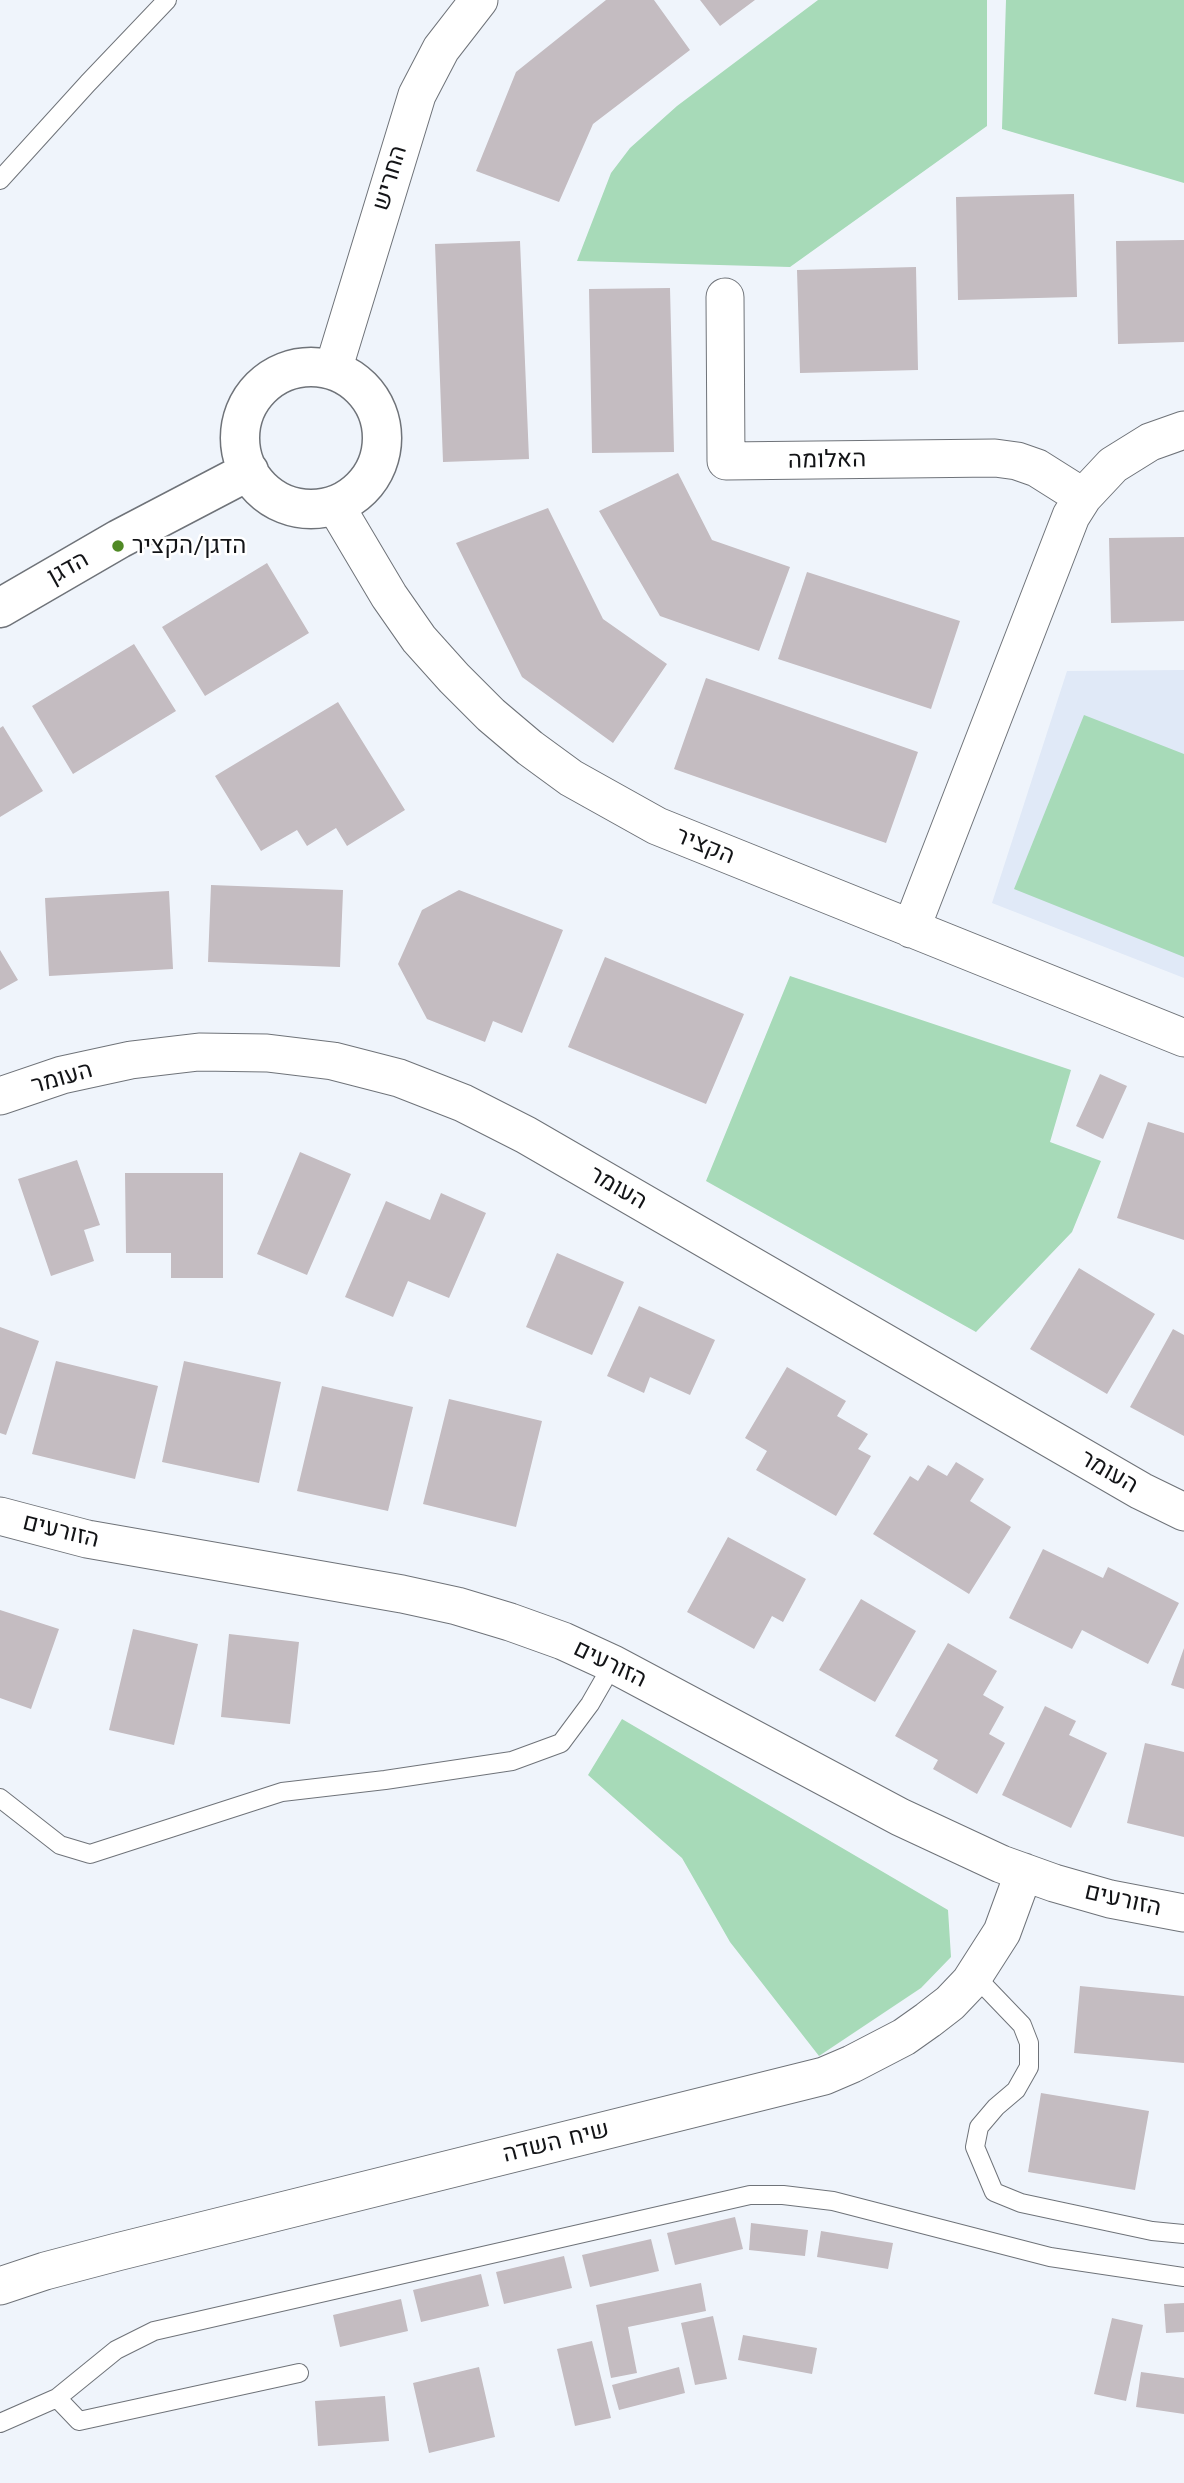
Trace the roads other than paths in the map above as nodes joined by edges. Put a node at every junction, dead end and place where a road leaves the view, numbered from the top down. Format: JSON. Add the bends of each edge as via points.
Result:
{"nodes":[{"id":1,"x":167,"y":0,"type":"edge"},
{"id":2,"x":479,"y":0,"type":"edge"},
{"id":3,"x":0,"y":180,"type":"edge"},
{"id":4,"x":725,"y":297,"type":"dead end"},
{"id":5,"x":333,"y":370,"type":"junction"},
{"id":6,"x":1184,"y":430,"type":"edge"},
{"id":7,"x":248,"y":471,"type":"junction"},
{"id":8,"x":1083,"y":497,"type":"junction"},
{"id":9,"x":335,"y":505,"type":"junction"},
{"id":10,"x":0,"y":608,"type":"edge"},
{"id":11,"x":911,"y":929,"type":"junction"},
{"id":12,"x":1184,"y":1038,"type":"edge"},
{"id":13,"x":0,"y":1096,"type":"edge"},
{"id":14,"x":1184,"y":1512,"type":"edge"},
{"id":15,"x":0,"y":1516,"type":"edge"},
{"id":16,"x":613,"y":1664,"type":"junction"},
{"id":17,"x":0,"y":1798,"type":"edge"},
{"id":18,"x":1024,"y":1872,"type":"junction"},
{"id":19,"x":1184,"y":1913,"type":"edge"},
{"id":20,"x":975,"y":1975,"type":"junction"},
{"id":21,"x":1184,"y":2234,"type":"edge"},
{"id":22,"x":1184,"y":2277,"type":"edge"},
{"id":23,"x":0,"y":2286,"type":"edge"},
{"id":24,"x":299,"y":2373,"type":"dead end"},
{"id":25,"x":57,"y":2398,"type":"junction"},
{"id":26,"x":0,"y":2423,"type":"edge"}],
"edges":[{"from":1,"to":3,"type":"lane"},
{"from":2,"to":5,"type":"street","name":"החריש","via":[[441,49],[417,95]]},
{"from":4,"to":8,"type":"street","name":"האלומה","via":[[726,461],[1006,459],[1046,473]]},
{"from":5,"to":7,"type":"street","via":[[299,368],[277,375],[260,388],[241,427],[241,451]]},
{"from":5,"to":9,"type":"street","via":[[368,395],[379,414],[383,436],[380,459],[370,479]]},
{"from":6,"to":8,"type":"street","via":[[1130,452]]},
{"from":7,"to":9,"type":"street","via":[[279,502],[313,509]]},
{"from":7,"to":10,"type":"street","name":"הדגן"},
{"from":8,"to":11,"type":"street","via":[[1061,537]]},
{"from":9,"to":11,"type":"street","name":"הקציר","via":[[419,639],[530,748],[614,804],[657,826]]},
{"from":11,"to":12,"type":"street","name":"הקציר"},
{"from":13,"to":14,"type":"street","name":"העומר","via":[[62,1075],[199,1052],[320,1059],[398,1078],[463,1103],[526,1135]]},
{"from":15,"to":16,"type":"street","name":"הזורעים","via":[[87,1539],[457,1606],[537,1630]]},
{"from":16,"to":17,"type":"lane","via":[[561,1743],[512,1761],[282,1792],[90,1854],[60,1844]]},
{"from":16,"to":18,"type":"street","name":"הזורעים","via":[[900,1817]]},
{"from":18,"to":19,"type":"street","name":"הזורעים","via":[[1110,1899]]},
{"from":18,"to":20,"type":"street","name":"שיח השדה","via":[[1002,1932]]},
{"from":20,"to":21,"type":"lane","via":[[1022,2025],[1029,2043],[1029,2067],[1016,2090],[979,2127],[975,2147],[994,2192],[1021,2203]]},
{"from":20,"to":23,"type":"street","name":"שיח השדה","via":[[950,2003],[904,2037],[824,2076],[117,2252]]},
{"from":22,"to":25,"type":"lane","via":[[1050,2257],[833,2201],[750,2195],[154,2331],[116,2350]]},
{"from":24,"to":25,"type":"lane","via":[[79,2421]]},
{"from":25,"to":26,"type":"lane"}]}
